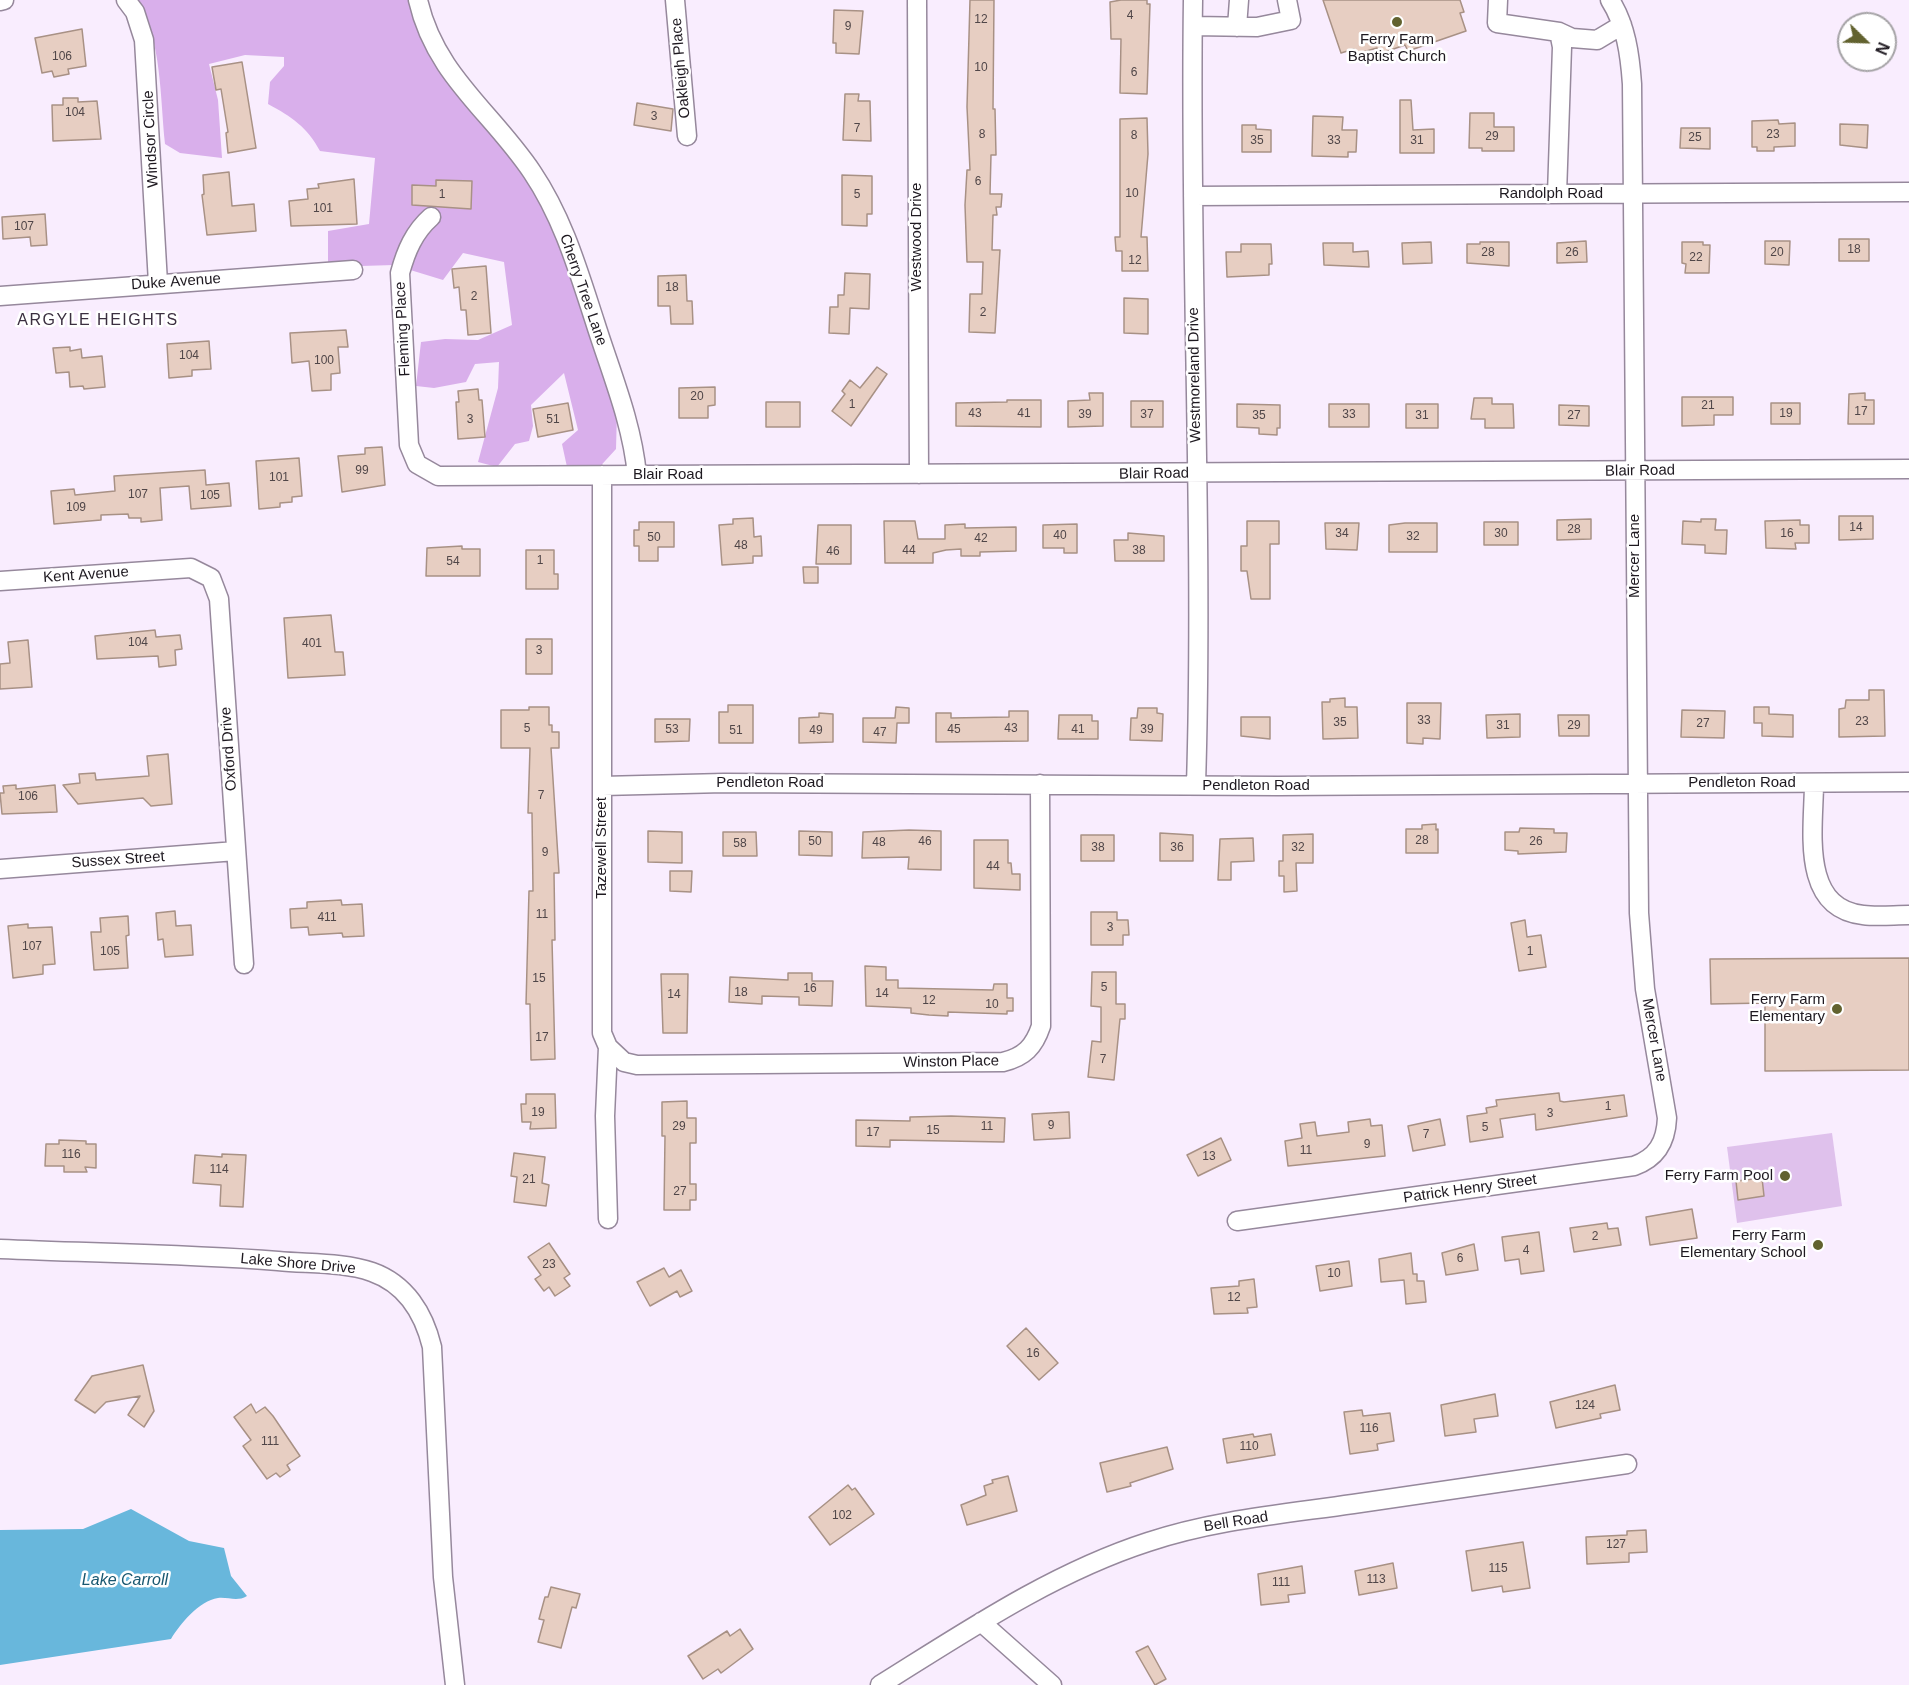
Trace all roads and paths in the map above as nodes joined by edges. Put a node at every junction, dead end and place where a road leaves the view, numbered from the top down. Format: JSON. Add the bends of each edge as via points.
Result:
{"nodes":[{"id":1,"x":126,"y":0,"type":"edge"},
{"id":2,"x":418,"y":0,"type":"edge"},
{"id":3,"x":675,"y":0,"type":"edge"},
{"id":4,"x":917,"y":0,"type":"edge"},
{"id":5,"x":1194,"y":0,"type":"edge"},
{"id":6,"x":1239,"y":0,"type":"edge"},
{"id":7,"x":1287,"y":0,"type":"edge"},
{"id":8,"x":1498,"y":0,"type":"edge"},
{"id":9,"x":1610,"y":0,"type":"edge"},
{"id":10,"x":1622,"y":25,"type":"junction"},
{"id":11,"x":1193,"y":26,"type":"junction"},
{"id":12,"x":1237,"y":27,"type":"junction"},
{"id":13,"x":1559,"y":32,"type":"junction"},
{"id":14,"x":687,"y":136,"type":"dead end"},
{"id":15,"x":1909,"y":192,"type":"edge"},
{"id":16,"x":1557,"y":194,"type":"junction"},
{"id":17,"x":1632,"y":194,"type":"junction"},
{"id":18,"x":1193,"y":196,"type":"junction"},
{"id":19,"x":431,"y":217,"type":"dead end"},
{"id":20,"x":353,"y":270,"type":"dead end"},
{"id":21,"x":158,"y":284,"type":"junction"},
{"id":22,"x":0,"y":296,"type":"edge"},
{"id":23,"x":410,"y":450,"type":"joint"},
{"id":24,"x":1909,"y":469,"type":"edge"},
{"id":25,"x":1634,"y":471,"type":"junction"},
{"id":26,"x":919,"y":474,"type":"junction"},
{"id":27,"x":1198,"y":474,"type":"junction"},
{"id":28,"x":602,"y":475,"type":"junction"},
{"id":29,"x":637,"y":475,"type":"junction"},
{"id":30,"x":172,"y":569,"type":"joint"},
{"id":31,"x":0,"y":581,"type":"edge"},
{"id":32,"x":1909,"y":782,"type":"edge"},
{"id":33,"x":1636,"y":783,"type":"junction"},
{"id":34,"x":1814,"y":783,"type":"junction"},
{"id":35,"x":1040,"y":784,"type":"junction"},
{"id":36,"x":1196,"y":785,"type":"junction"},
{"id":37,"x":602,"y":786,"type":"junction"},
{"id":38,"x":236,"y":851,"type":"junction"},
{"id":39,"x":0,"y":869,"type":"edge"},
{"id":40,"x":1909,"y":915,"type":"edge"},
{"id":41,"x":244,"y":964,"type":"dead end"},
{"id":42,"x":608,"y":1047,"type":"junction"},
{"id":43,"x":1666,"y":1113,"type":"joint"},
{"id":44,"x":608,"y":1219,"type":"dead end"},
{"id":45,"x":1237,"y":1221,"type":"dead end"},
{"id":46,"x":0,"y":1249,"type":"edge"},
{"id":47,"x":1627,"y":1464,"type":"dead end"},
{"id":48,"x":981,"y":1622,"type":"junction"},
{"id":49,"x":455,"y":1685,"type":"edge"},
{"id":50,"x":880,"y":1685,"type":"edge"},
{"id":51,"x":1052,"y":1685,"type":"edge"}],
"edges":[{"from":1,"to":21,"type":"street","name":"Windsor Circle","via":[[135,12],[144,40]]},
{"from":2,"to":29,"type":"street","name":"Cherry Tree Lane","via":[[424,28],[439,56],[507,137],[552,206],[582,277],[630,428]]},
{"from":3,"to":14,"type":"street","name":"Oakleigh Place"},
{"from":4,"to":26,"type":"street","name":"Westwood Drive"},
{"from":5,"to":11,"type":"street","name":"Westmoreland Drive"},
{"from":6,"to":12,"type":"street"},
{"from":7,"to":12,"type":"street","via":[[1292,20]]},
{"from":8,"to":13,"type":"street","via":[[1497,23]]},
{"from":9,"to":10,"type":"street","name":"Mercer Lane"},
{"from":10,"to":13,"type":"street","via":[[1597,40],[1572,38]]},
{"from":10,"to":17,"type":"street","name":"Mercer Lane","via":[[1632,84]]},
{"from":11,"to":12,"type":"street"},
{"from":11,"to":18,"type":"street","name":"Westmoreland Drive"},
{"from":13,"to":16,"type":"street","via":[[1563,47]]},
{"from":15,"to":17,"type":"street","name":"Randolph Road"},
{"from":16,"to":17,"type":"street","name":"Randolph Road"},
{"from":16,"to":18,"type":"street","name":"Randolph Road"},
{"from":17,"to":25,"type":"street","name":"Mercer Lane"},
{"from":18,"to":27,"type":"street","name":"Westmoreland Drive"},
{"from":19,"to":23,"type":"street","name":"Fleming Place","via":[[413,237],[400,273]]},
{"from":20,"to":21,"type":"street","name":"Duke Avenue"},
{"from":21,"to":22,"type":"street","name":"Duke Avenue"},
{"from":23,"to":28,"type":"street","name":"Blair Road","via":[[417,464],[438,476]]},
{"from":24,"to":25,"type":"street","name":"Blair Road"},
{"from":25,"to":27,"type":"street","name":"Blair Road"},
{"from":25,"to":33,"type":"street","name":"Mercer Lane"},
{"from":26,"to":27,"type":"street","name":"Blair Road"},
{"from":26,"to":29,"type":"street","name":"Blair Road"},
{"from":27,"to":36,"type":"street","name":"Westmoreland Drive"},
{"from":28,"to":29,"type":"street","name":"Blair Road"},
{"from":28,"to":37,"type":"street","name":"Tazewell Street"},
{"from":30,"to":31,"type":"street","name":"Kent Avenue"},
{"from":30,"to":38,"type":"street","name":"Oxford Drive","via":[[201,571],[216,588]]},
{"from":32,"to":34,"type":"street","name":"Pendleton Road"},
{"from":33,"to":34,"type":"street","name":"Pendleton Road"},
{"from":33,"to":36,"type":"street","name":"Pendleton Road"},
{"from":33,"to":43,"type":"street","name":"Mercer Lane","via":[[1644,978]]},
{"from":34,"to":40,"type":"street","via":[[1814,867],[1826,894],[1847,911],[1862,915]]},
{"from":35,"to":36,"type":"street","name":"Pendleton Road"},
{"from":35,"to":37,"type":"street","name":"Pendleton Road"},
{"from":35,"to":42,"type":"street","name":"Winston Place","via":[[1041,1026],[1036,1041],[1016,1059],[637,1065],[624,1062]]},
{"from":37,"to":42,"type":"street","name":"Tazewell Street","via":[[602,1034]]},
{"from":38,"to":39,"type":"street","name":"Sussex Street"},
{"from":38,"to":41,"type":"street","name":"Oxford Drive"},
{"from":42,"to":44,"type":"street","name":"Tazewell Street"},
{"from":43,"to":45,"type":"street","name":"Patrick Henry Street","via":[[1667,1132],[1662,1145],[1653,1156],[1634,1166]]},
{"from":46,"to":49,"type":"street","name":"Lake Shore Drive","via":[[355,1267],[374,1272],[406,1294],[428,1328],[432,1347],[443,1577]]},
{"from":47,"to":48,"type":"street","name":"Bell Road","via":[[1193,1529],[1112,1555]]},
{"from":48,"to":50,"type":"street","name":"Bell Road"},
{"from":48,"to":51,"type":"street"}]}
